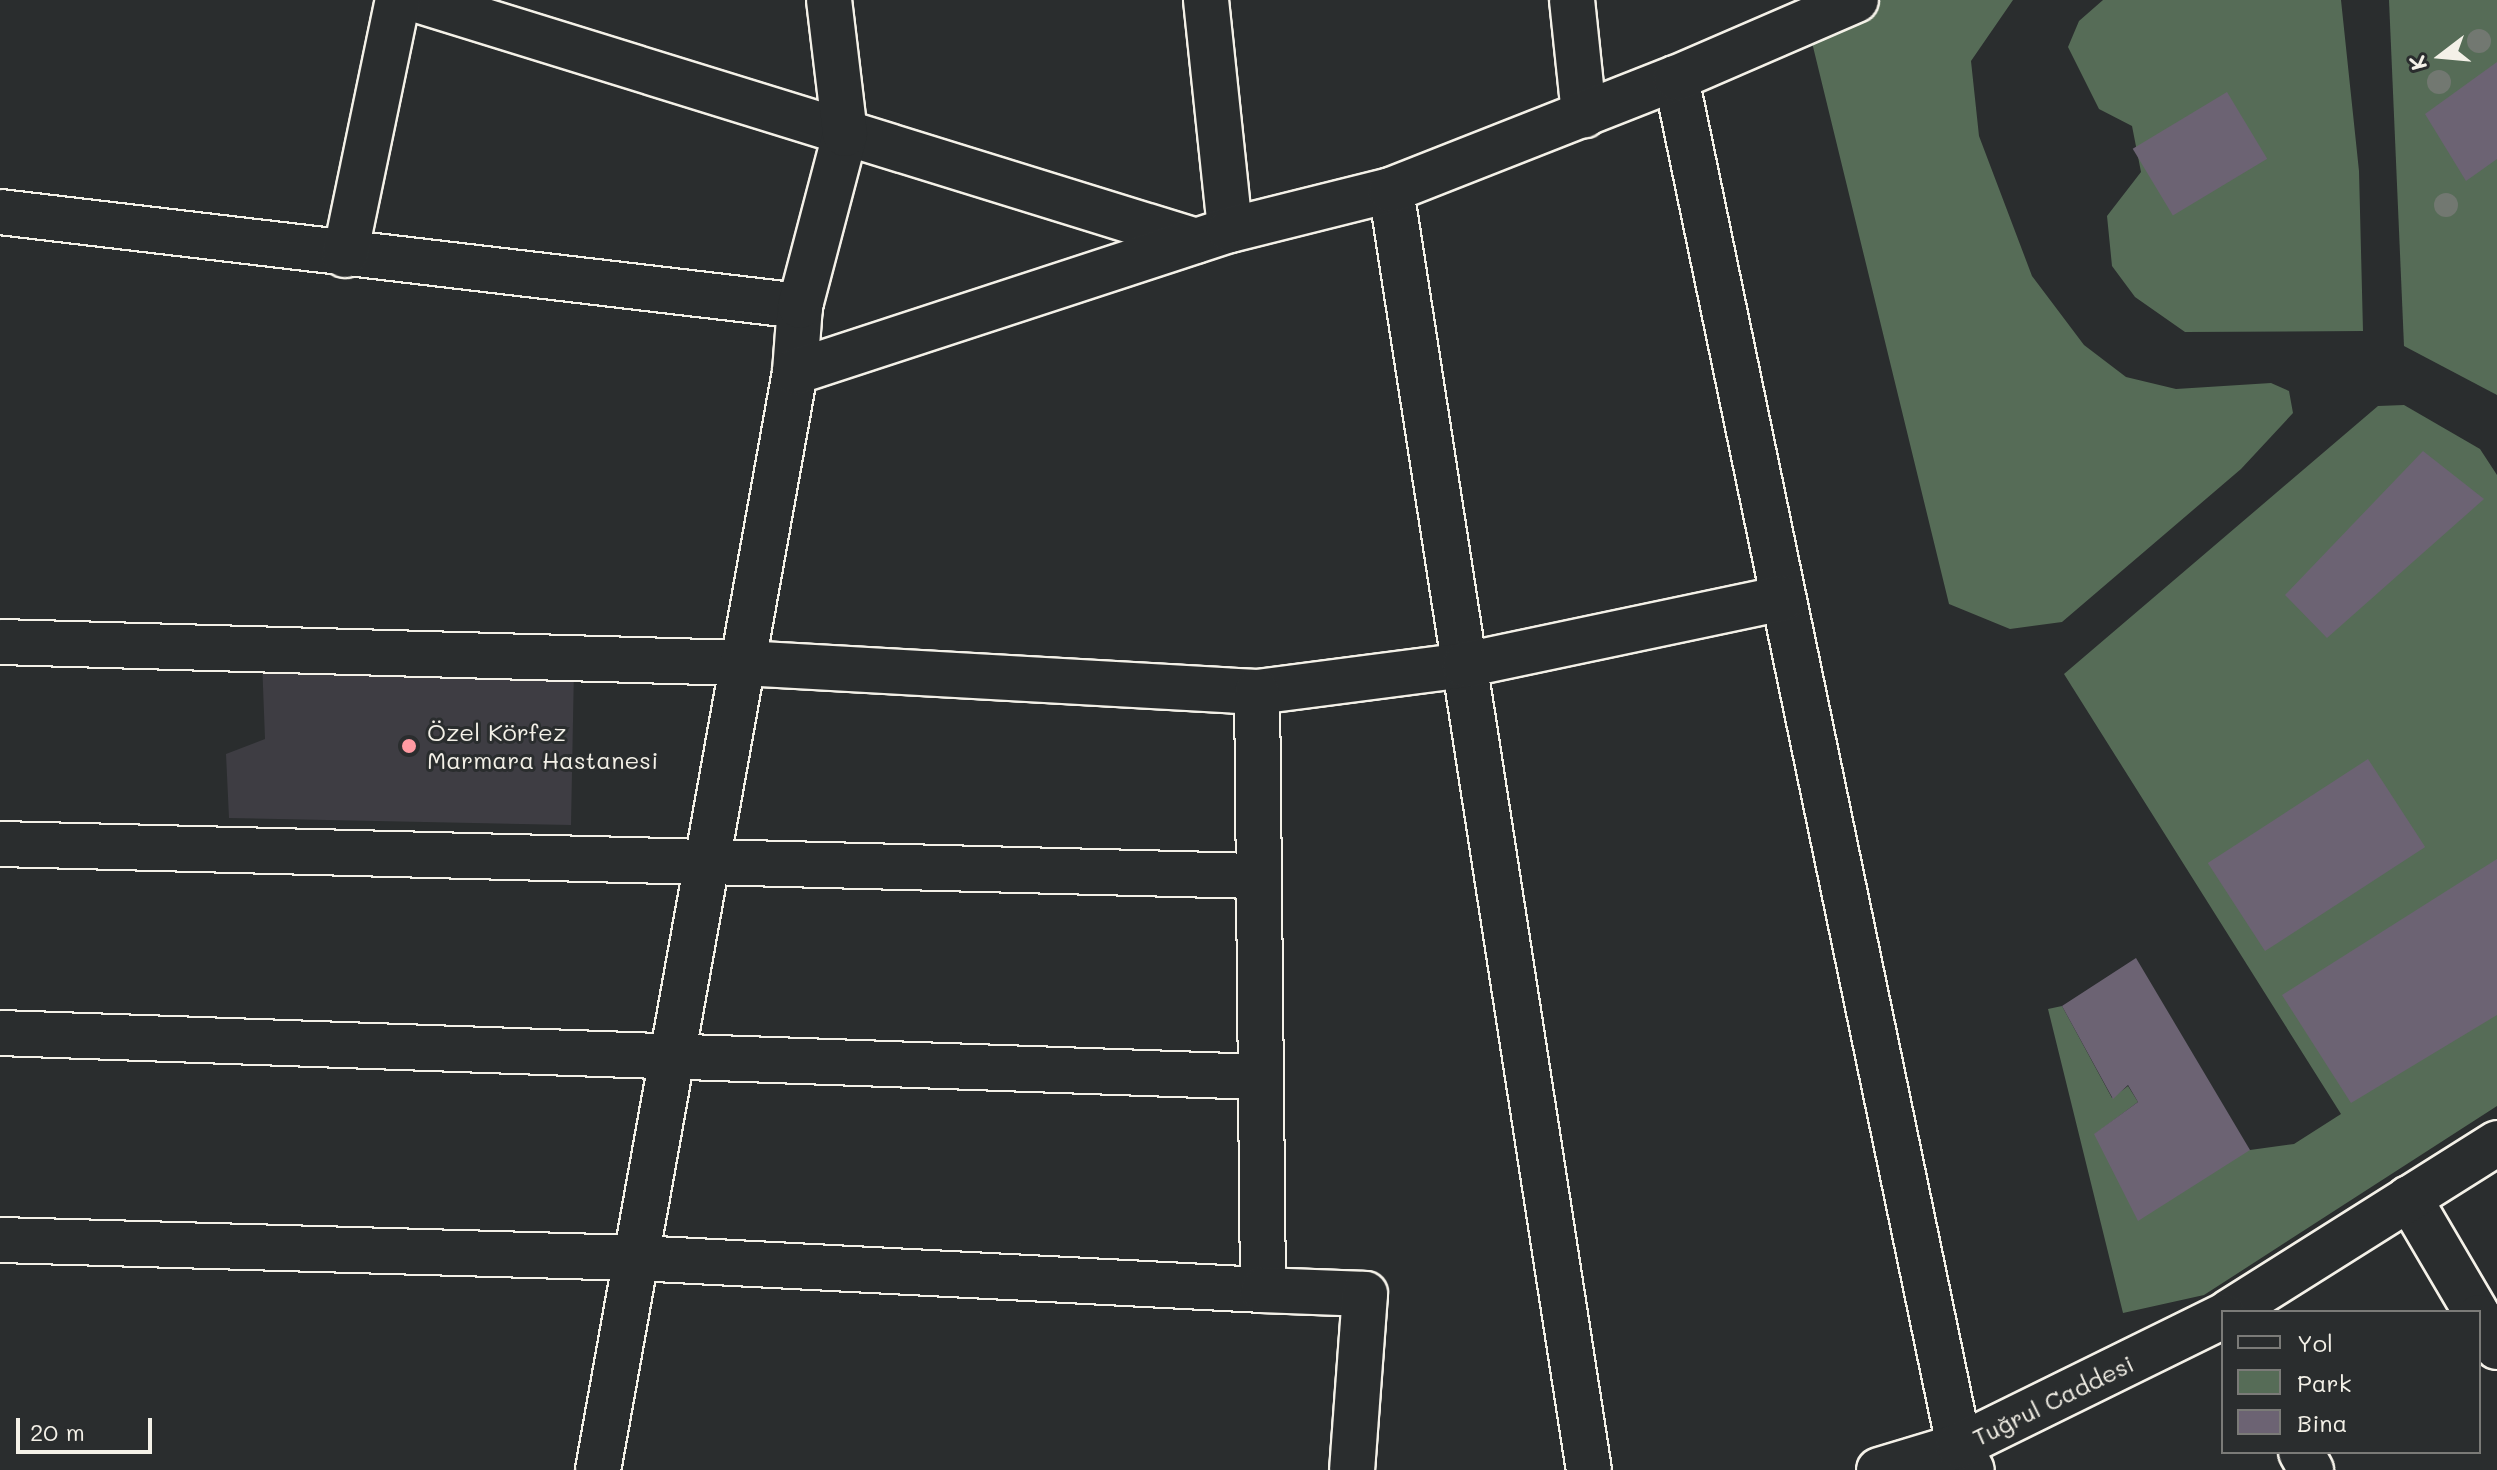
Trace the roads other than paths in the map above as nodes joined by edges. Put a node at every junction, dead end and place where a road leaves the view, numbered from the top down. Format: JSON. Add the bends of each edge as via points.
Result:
{"nodes":[{"id":1,"x":398,"y":0,"type":"edge"},
{"id":2,"x":417,"y":0,"type":"edge"},
{"id":3,"x":829,"y":0,"type":"edge"},
{"id":4,"x":1206,"y":0,"type":"edge"},
{"id":5,"x":1572,"y":0,"type":"edge"},
{"id":6,"x":1856,"y":0,"type":"edge"},
{"id":7,"x":1676,"y":78,"type":"junction"},
{"id":8,"x":1584,"y":115,"type":"junction"},
{"id":9,"x":845,"y":134,"type":"junction"},
{"id":10,"x":1391,"y":190,"type":"junction"},
{"id":11,"x":0,"y":212,"type":"edge"},
{"id":12,"x":1213,"y":235,"type":"junction"},
{"id":13,"x":345,"y":255,"type":"junction"},
{"id":14,"x":800,"y":306,"type":"junction"},
{"id":15,"x":795,"y":372,"type":"junction"},
{"id":16,"x":1783,"y":598,"type":"junction"},
{"id":17,"x":0,"y":642,"type":"edge"},
{"id":18,"x":743,"y":663,"type":"junction"},
{"id":19,"x":1465,"y":665,"type":"junction"},
{"id":20,"x":1257,"y":692,"type":"junction"},
{"id":21,"x":0,"y":844,"type":"edge"},
{"id":22,"x":707,"y":864,"type":"junction"},
{"id":23,"x":1259,"y":876,"type":"junction"},
{"id":24,"x":0,"y":1033,"type":"edge"},
{"id":25,"x":672,"y":1058,"type":"junction"},
{"id":26,"x":1261,"y":1077,"type":"junction"},
{"id":27,"x":2497,"y":1143,"type":"edge"},
{"id":28,"x":2409,"y":1198,"type":"junction"},
{"id":29,"x":0,"y":1240,"type":"edge"},
{"id":30,"x":636,"y":1258,"type":"junction"},
{"id":31,"x":1263,"y":1290,"type":"junction"},
{"id":32,"x":2233,"y":1310,"type":"edge"},
{"id":33,"x":2476,"y":1310,"type":"edge"},
{"id":34,"x":2221,"y":1318,"type":"edge"},
{"id":35,"x":2481,"y":1319,"type":"edge"},
{"id":36,"x":2497,"y":1347,"type":"edge"},
{"id":37,"x":1965,"y":1458,"type":"edge"},
{"id":38,"x":598,"y":1470,"type":"edge"},
{"id":39,"x":1352,"y":1470,"type":"edge"},
{"id":40,"x":1589,"y":1470,"type":"edge"},
{"id":41,"x":1879,"y":1470,"type":"edge"}],
"edges":[{"from":1,"to":13,"type":"street"},
{"from":2,"to":9,"type":"street"},
{"from":3,"to":9,"type":"street"},
{"from":4,"to":12,"type":"street"},
{"from":5,"to":8,"type":"street"},
{"from":6,"to":7,"type":"street"},
{"from":7,"to":8,"type":"street"},
{"from":7,"to":16,"type":"street"},
{"from":8,"to":10,"type":"street"},
{"from":9,"to":12,"type":"street"},
{"from":9,"to":14,"type":"street"},
{"from":10,"to":12,"type":"street"},
{"from":10,"to":19,"type":"street"},
{"from":11,"to":13,"type":"street"},
{"from":12,"to":15,"type":"street"},
{"from":13,"to":14,"type":"street"},
{"from":14,"to":15,"type":"street"},
{"from":15,"to":18,"type":"street"},
{"from":16,"to":19,"type":"street"},
{"from":16,"to":37,"type":"street"},
{"from":17,"to":18,"type":"street"},
{"from":18,"to":20,"type":"street"},
{"from":18,"to":22,"type":"street"},
{"from":19,"to":20,"type":"street"},
{"from":19,"to":40,"type":"street"},
{"from":20,"to":23,"type":"street"},
{"from":21,"to":22,"type":"street"},
{"from":22,"to":23,"type":"street"},
{"from":22,"to":25,"type":"street"},
{"from":23,"to":26,"type":"street"},
{"from":24,"to":25,"type":"street"},
{"from":25,"to":26,"type":"street"},
{"from":25,"to":30,"type":"street"},
{"from":26,"to":31,"type":"street"},
{"from":27,"to":28,"type":"street","name":"Tuğrul Caddesi"},
{"from":28,"to":32,"type":"street","name":"Tuğrul Caddesi"},
{"from":28,"to":33,"type":"street"},
{"from":29,"to":30,"type":"street"},
{"from":30,"to":31,"type":"street"},
{"from":30,"to":38,"type":"street"},
{"from":31,"to":39,"type":"street","via":[[1365,1294]]},
{"from":34,"to":37,"type":"street","name":"Tuğrul Caddesi"},
{"from":35,"to":36,"type":"street"},
{"from":37,"to":41,"type":"street","name":"Tuğrul Caddesi"}]}
